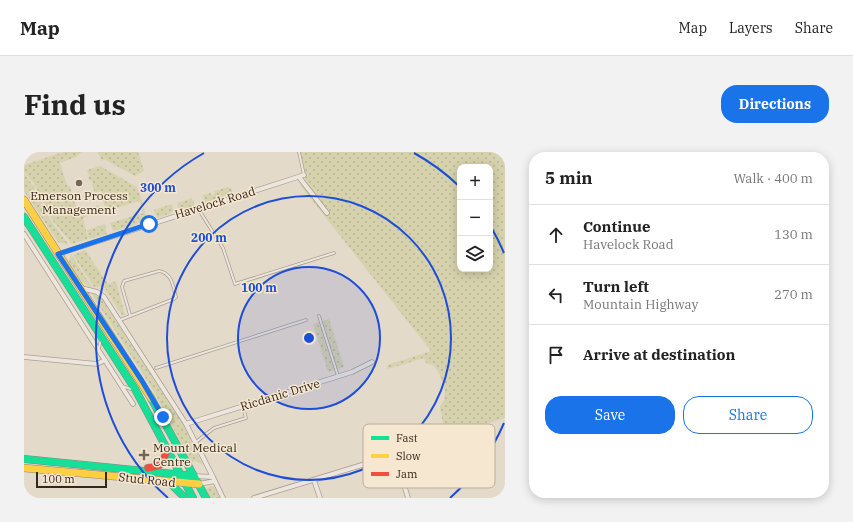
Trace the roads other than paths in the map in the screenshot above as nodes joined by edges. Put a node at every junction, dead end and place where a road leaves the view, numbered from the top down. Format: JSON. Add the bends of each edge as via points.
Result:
{"nodes":[{"id":1,"x":299,"y":152,"type":"edge"},
{"id":2,"x":301,"y":176,"type":"junction"},
{"id":3,"x":24,"y":200,"type":"edge"},
{"id":4,"x":199,"y":208,"type":"junction"},
{"id":5,"x":327,"y":213,"type":"dead end"},
{"id":6,"x":24,"y":217,"type":"edge"},
{"id":7,"x":24,"y":234,"type":"edge"},
{"id":8,"x":27,"y":239,"type":"junction"},
{"id":9,"x":40,"y":241,"type":"junction"},
{"id":10,"x":334,"y":253,"type":"dead end"},
{"id":11,"x":58,"y":254,"type":"junction"},
{"id":12,"x":51,"y":259,"type":"junction"},
{"id":13,"x":81,"y":288,"type":"junction"},
{"id":14,"x":130,"y":315,"type":"junction"},
{"id":15,"x":319,"y":316,"type":"dead end"},
{"id":16,"x":119,"y":320,"type":"junction"},
{"id":17,"x":306,"y":320,"type":"dead end"},
{"id":18,"x":101,"y":336,"type":"junction"},
{"id":19,"x":98,"y":350,"type":"junction"},
{"id":20,"x":24,"y":357,"type":"edge"},
{"id":21,"x":105,"y":360,"type":"junction"},
{"id":22,"x":372,"y":362,"type":"dead end"},
{"id":23,"x":156,"y":368,"type":"dead end"},
{"id":24,"x":338,"y":377,"type":"junction"},
{"id":25,"x":142,"y":381,"type":"junction"},
{"id":26,"x":122,"y":386,"type":"junction"},
{"id":27,"x":135,"y":389,"type":"junction"},
{"id":28,"x":133,"y":404,"type":"dead end"},
{"id":29,"x":243,"y":406,"type":"junction"},
{"id":30,"x":147,"y":412,"type":"junction"},
{"id":31,"x":186,"y":424,"type":"junction"},
{"id":32,"x":195,"y":442,"type":"junction"},
{"id":33,"x":167,"y":449,"type":"junction"},
{"id":34,"x":24,"y":461,"type":"edge"},
{"id":35,"x":363,"y":465,"type":"edge"},
{"id":36,"x":106,"y":467,"type":"junction"},
{"id":37,"x":24,"y":468,"type":"edge"},
{"id":38,"x":36,"y":470,"type":"junction"},
{"id":39,"x":138,"y":470,"type":"junction"},
{"id":40,"x":181,"y":474,"type":"junction"},
{"id":41,"x":194,"y":476,"type":"junction"},
{"id":42,"x":117,"y":477,"type":"junction"},
{"id":43,"x":214,"y":479,"type":"junction"},
{"id":44,"x":314,"y":480,"type":"junction"},
{"id":45,"x":169,"y":482,"type":"junction"},
{"id":46,"x":186,"y":484,"type":"junction"},
{"id":47,"x":199,"y":484,"type":"junction"},
{"id":48,"x":405,"y":488,"type":"edge"},
{"id":49,"x":185,"y":498,"type":"edge"},
{"id":50,"x":193,"y":498,"type":"edge"},
{"id":51,"x":206,"y":498,"type":"edge"},
{"id":52,"x":223,"y":498,"type":"edge"},
{"id":53,"x":254,"y":498,"type":"edge"},
{"id":54,"x":320,"y":498,"type":"edge"},
{"id":55,"x":408,"y":498,"type":"edge"}],
"edges":[{"from":1,"to":2,"type":"lane","via":[[305,173]]},
{"from":2,"to":4,"type":"street","name":"Havelock Road"},
{"from":2,"to":5,"type":"street"},
{"from":3,"to":11,"type":"main road"},
{"from":4,"to":10,"type":"lane","via":[[223,248],[235,284]]},
{"from":4,"to":11,"type":"street","name":"Havelock Road"},
{"from":6,"to":9,"type":"main road"},
{"from":7,"to":8,"type":"street"},
{"from":8,"to":9,"type":"lane"},
{"from":8,"to":19,"type":"street"},
{"from":9,"to":12,"type":"main road"},
{"from":11,"to":12,"type":"main road"},
{"from":11,"to":13,"type":"main road"},
{"from":12,"to":18,"type":"main road"},
{"from":13,"to":16,"type":"street","via":[[97,292],[104,297]]},
{"from":13,"to":25,"type":"main road"},
{"from":14,"to":14,"type":"lane","via":[[122,287],[124,281],[159,271],[170,278],[176,297],[172,301]]},
{"from":14,"to":16,"type":"lane"},
{"from":15,"to":24,"type":"lane"},
{"from":16,"to":31,"type":"street"},
{"from":17,"to":23,"type":"lane"},
{"from":18,"to":19,"type":"lane"},
{"from":18,"to":27,"type":"main road"},
{"from":19,"to":21,"type":"street"},
{"from":20,"to":21,"type":"street","via":[[97,364]]},
{"from":21,"to":26,"type":"street"},
{"from":22,"to":24,"type":"street","name":"Ricdanic Drive"},
{"from":24,"to":29,"type":"street","name":"Ricdanic Drive"},
{"from":25,"to":30,"type":"main road","via":[[150,404]]},
{"from":25,"to":41,"type":"main road"},
{"from":26,"to":27,"type":"lane"},
{"from":26,"to":28,"type":"street"},
{"from":27,"to":30,"type":"main road"},
{"from":29,"to":31,"type":"street","name":"Ricdanic Drive"},
{"from":29,"to":32,"type":"lane","via":[[246,418],[214,428]]},
{"from":30,"to":33,"type":"main road"},
{"from":31,"to":32,"type":"street"},
{"from":32,"to":43,"type":"street"},
{"from":33,"to":39,"type":"main road","via":[[161,465]]},
{"from":33,"to":40,"type":"main road"},
{"from":34,"to":36,"type":"main road","name":"Stud Road"},
{"from":34,"to":38,"type":"main road"},
{"from":35,"to":44,"type":"street"},
{"from":36,"to":39,"type":"main road","name":"Stud Road"},
{"from":36,"to":42,"type":"main road","via":[[114,471]]},
{"from":37,"to":38,"type":"main road","name":"Stud Road"},
{"from":38,"to":42,"type":"main road","name":"Stud Road"},
{"from":39,"to":40,"type":"main road","name":"Stud Road"},
{"from":40,"to":41,"type":"main road","name":"Stud Road"},
{"from":40,"to":46,"type":"main road"},
{"from":41,"to":43,"type":"street"},
{"from":41,"to":47,"type":"main road"},
{"from":42,"to":45,"type":"main road","name":"Stud Road"},
{"from":43,"to":47,"type":"street"},
{"from":43,"to":52,"type":"street"},
{"from":44,"to":53,"type":"street"},
{"from":44,"to":54,"type":"street"},
{"from":45,"to":46,"type":"main road","name":"Stud Road"},
{"from":45,"to":49,"type":"main road"},
{"from":46,"to":47,"type":"main road","name":"Stud Road"},
{"from":46,"to":50,"type":"main road"},
{"from":47,"to":51,"type":"main road"},
{"from":48,"to":55,"type":"street"}]}
